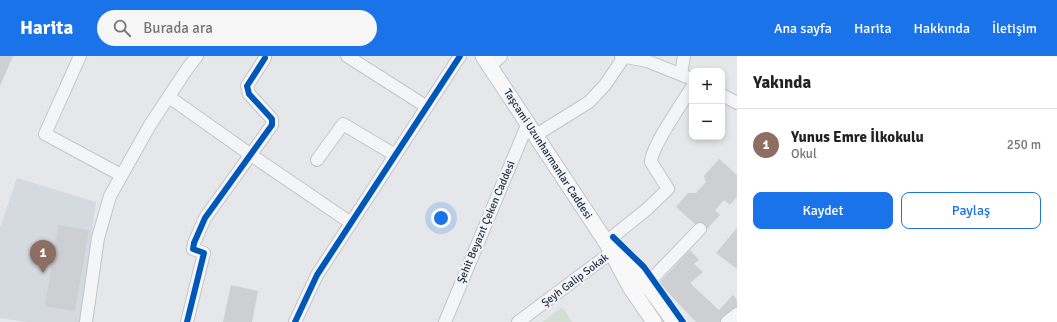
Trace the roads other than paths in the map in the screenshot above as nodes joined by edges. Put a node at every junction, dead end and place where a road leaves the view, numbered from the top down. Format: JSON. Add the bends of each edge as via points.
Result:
{"nodes":[{"id":1,"x":80,"y":56,"type":"edge"},
{"id":2,"x":198,"y":56,"type":"edge"},
{"id":3,"x":347,"y":56,"type":"edge"},
{"id":4,"x":460,"y":56,"type":"edge"},
{"id":5,"x":621,"y":56,"type":"edge"},
{"id":6,"x":624,"y":56,"type":"edge"},
{"id":7,"x":684,"y":56,"type":"edge"},
{"id":8,"x":265,"y":57,"type":"edge"},
{"id":9,"x":491,"y":59,"type":"edge"},
{"id":10,"x":686,"y":77,"type":"edge"},
{"id":11,"x":689,"y":91,"type":"edge"},
{"id":12,"x":169,"y":97,"type":"junction"},
{"id":13,"x":725,"y":97,"type":"edge"},
{"id":14,"x":737,"y":103,"type":"edge"},
{"id":15,"x":427,"y":107,"type":"junction"},
{"id":16,"x":532,"y":129,"type":"junction"},
{"id":17,"x":251,"y":155,"type":"junction"},
{"id":18,"x":395,"y":155,"type":"junction"},
{"id":19,"x":317,"y":160,"type":"dead end"},
{"id":20,"x":121,"y":175,"type":"junction"},
{"id":21,"x":351,"y":222,"type":"junction"},
{"id":22,"x":700,"y":229,"type":"dead end"},
{"id":23,"x":609,"y":247,"type":"junction"},
{"id":24,"x":647,"y":284,"type":"junction"},
{"id":25,"x":737,"y":314,"type":"edge"},
{"id":26,"x":86,"y":322,"type":"edge"},
{"id":27,"x":187,"y":322,"type":"edge"},
{"id":28,"x":294,"y":322,"type":"edge"},
{"id":29,"x":445,"y":322,"type":"edge"},
{"id":30,"x":518,"y":322,"type":"edge"},
{"id":31,"x":654,"y":322,"type":"edge"},
{"id":32,"x":674,"y":322,"type":"edge"},
{"id":33,"x":727,"y":322,"type":"edge"}],
"edges":[{"from":1,"to":20,"type":"street","via":[[45,134]]},
{"from":2,"to":12,"type":"street"},
{"from":3,"to":15,"type":"street"},
{"from":4,"to":15,"type":"street"},
{"from":5,"to":6,"type":"street"},
{"from":6,"to":10,"type":"street","via":[[647,61]]},
{"from":6,"to":16,"type":"street","via":[[590,102]]},
{"from":7,"to":10,"type":"street"},
{"from":8,"to":17,"type":"street","via":[[247,86],[249,94],[272,119],[272,125]]},
{"from":9,"to":16,"type":"main road","name":"Taşcami Uzunharmanlar Caddesi"},
{"from":11,"to":23,"type":"street","name":"Şeyh Galip Sokak","via":[[651,157],[651,162],[668,189]]},
{"from":12,"to":17,"type":"street"},
{"from":12,"to":20,"type":"street"},
{"from":13,"to":14,"type":"street"},
{"from":15,"to":18,"type":"street"},
{"from":16,"to":23,"type":"main road","name":"Taşcami Uzunharmanlar Caddesi"},
{"from":16,"to":29,"type":"street","name":"Şehit Beyazıt Çeken Caddesi"},
{"from":17,"to":21,"type":"street"},
{"from":17,"to":27,"type":"street","via":[[206,218],[194,243],[193,249],[204,254]]},
{"from":18,"to":19,"type":"street","via":[[344,124]]},
{"from":18,"to":21,"type":"street"},
{"from":20,"to":26,"type":"street","via":[[110,196],[98,238]]},
{"from":21,"to":28,"type":"street","via":[[317,275]]},
{"from":22,"to":24,"type":"street"},
{"from":23,"to":24,"type":"main road","name":"Taşcami Uzunharmanlar Caddesi"},
{"from":23,"to":30,"type":"street","name":"Şeyh Galip Sokak"},
{"from":23,"to":31,"type":"main road","name":"Taşcami Uzunharmanlar Caddesi","via":[[626,281]]},
{"from":24,"to":32,"type":"main road","name":"Taşcami Uzunharmanlar Caddesi"},
{"from":25,"to":33,"type":"street"}]}
